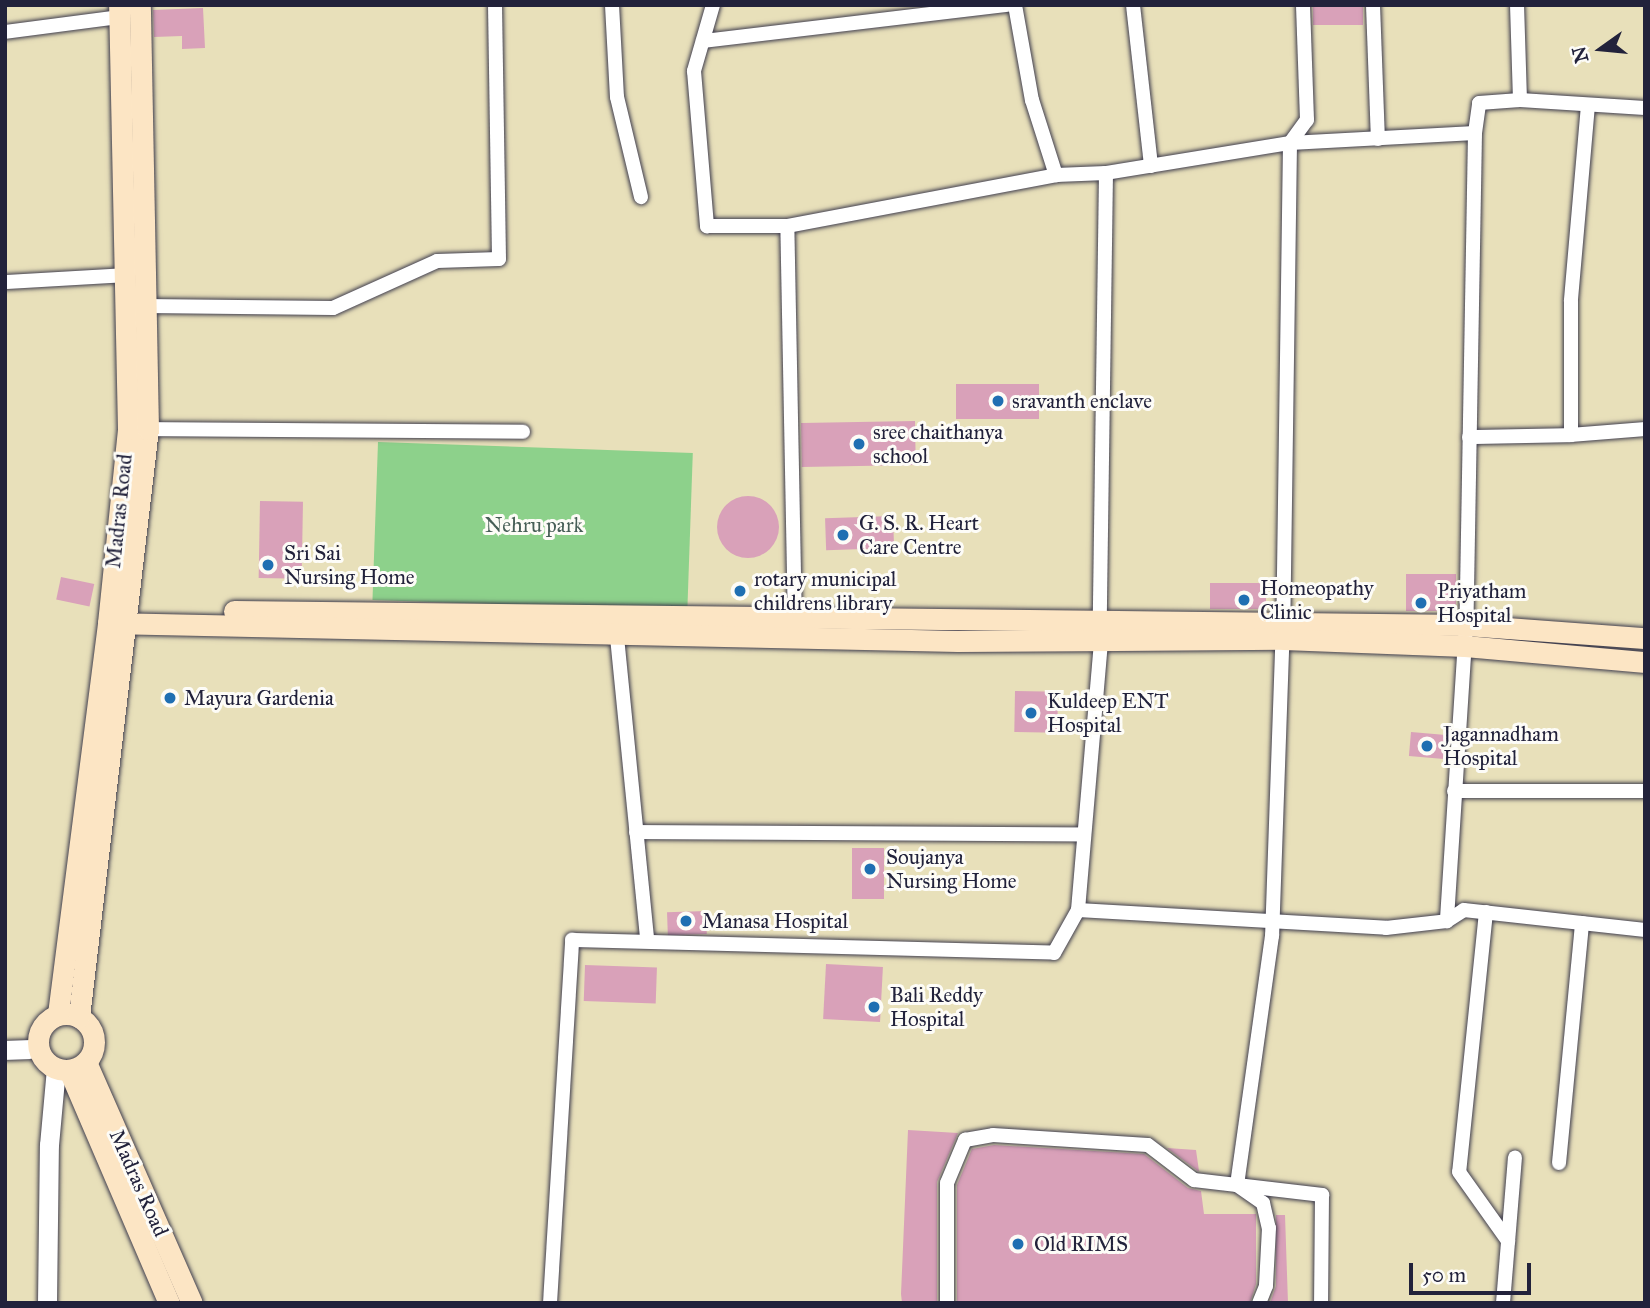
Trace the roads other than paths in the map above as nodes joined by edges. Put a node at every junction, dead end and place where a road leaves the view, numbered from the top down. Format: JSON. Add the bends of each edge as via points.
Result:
{"nodes":[{"id":1,"x":495,"y":5,"type":"edge"},
{"id":2,"x":612,"y":5,"type":"edge"},
{"id":3,"x":713,"y":5,"type":"edge"},
{"id":4,"x":1007,"y":5,"type":"edge"},
{"id":5,"x":1015,"y":5,"type":"edge"},
{"id":6,"x":1133,"y":5,"type":"edge"},
{"id":7,"x":1303,"y":5,"type":"edge"},
{"id":8,"x":1373,"y":5,"type":"edge"},
{"id":9,"x":1517,"y":5,"type":"edge"},
{"id":10,"x":134,"y":8,"type":"edge"},
{"id":11,"x":5,"y":32,"type":"edge"},
{"id":12,"x":703,"y":41,"type":"junction"},
{"id":13,"x":1520,"y":100,"type":"junction"},
{"id":14,"x":1588,"y":105,"type":"junction"},
{"id":15,"x":1645,"y":108,"type":"edge"},
{"id":16,"x":1475,"y":133,"type":"junction"},
{"id":17,"x":1378,"y":139,"type":"junction"},
{"id":18,"x":1290,"y":143,"type":"junction"},
{"id":19,"x":1152,"y":166,"type":"junction"},
{"id":20,"x":1106,"y":173,"type":"junction"},
{"id":21,"x":1056,"y":175,"type":"junction"},
{"id":22,"x":641,"y":197,"type":"dead end"},
{"id":23,"x":787,"y":226,"type":"junction"},
{"id":24,"x":125,"y":275,"type":"junction"},
{"id":25,"x":5,"y":282,"type":"edge"},
{"id":26,"x":145,"y":306,"type":"junction"},
{"id":27,"x":138,"y":429,"type":"junction"},
{"id":28,"x":1645,"y":429,"type":"edge"},
{"id":29,"x":523,"y":432,"type":"dead end"},
{"id":30,"x":1571,"y":435,"type":"junction"},
{"id":31,"x":1469,"y":437,"type":"junction"},
{"id":32,"x":119,"y":617,"type":"junction"},
{"id":33,"x":616,"y":622,"type":"junction"},
{"id":34,"x":1466,"y":625,"type":"junction"},
{"id":35,"x":795,"y":628,"type":"junction"},
{"id":36,"x":1100,"y":631,"type":"junction"},
{"id":37,"x":1283,"y":631,"type":"junction"},
{"id":38,"x":1645,"y":638,"type":"edge"},
{"id":39,"x":1465,"y":646,"type":"junction"},
{"id":40,"x":1645,"y":662,"type":"edge"},
{"id":41,"x":1645,"y":790,"type":"edge"},
{"id":42,"x":1454,"y":792,"type":"junction"},
{"id":43,"x":636,"y":832,"type":"junction"},
{"id":44,"x":1084,"y":834,"type":"junction"},
{"id":45,"x":1078,"y":911,"type":"junction"},
{"id":46,"x":1486,"y":912,"type":"junction"},
{"id":47,"x":1273,"y":921,"type":"junction"},
{"id":48,"x":1447,"y":921,"type":"junction"},
{"id":49,"x":1582,"y":923,"type":"junction"},
{"id":50,"x":1645,"y":930,"type":"edge"},
{"id":51,"x":648,"y":939,"type":"junction"},
{"id":52,"x":69,"y":1015,"type":"junction"},
{"id":53,"x":29,"y":1049,"type":"dead end"},
{"id":54,"x":5,"y":1050,"type":"edge"},
{"id":55,"x":70,"y":1067,"type":"junction"},
{"id":56,"x":1516,"y":1157,"type":"dead end"},
{"id":57,"x":1559,"y":1163,"type":"dead end"},
{"id":58,"x":1237,"y":1185,"type":"junction"},
{"id":59,"x":1508,"y":1241,"type":"junction"},
{"id":60,"x":47,"y":1303,"type":"edge"},
{"id":61,"x":169,"y":1303,"type":"edge"},
{"id":62,"x":192,"y":1303,"type":"edge"},
{"id":63,"x":550,"y":1303,"type":"edge"},
{"id":64,"x":947,"y":1303,"type":"edge"},
{"id":65,"x":1259,"y":1303,"type":"edge"},
{"id":66,"x":1321,"y":1303,"type":"edge"},
{"id":67,"x":1503,"y":1303,"type":"edge"}],
"edges":[{"from":1,"to":26,"type":"street","via":[[499,258],[437,261],[333,309]]},
{"from":2,"to":22,"type":"street","via":[[617,97]]},
{"from":3,"to":12,"type":"street"},
{"from":4,"to":12,"type":"street"},
{"from":5,"to":21,"type":"street","via":[[1031,100]]},
{"from":6,"to":19,"type":"street"},
{"from":7,"to":18,"type":"street","via":[[1307,120]]},
{"from":8,"to":17,"type":"street"},
{"from":9,"to":13,"type":"street"},
{"from":10,"to":11,"type":"street"},
{"from":10,"to":24,"type":"main road","name":"Madras Road"},
{"from":10,"to":26,"type":"main road"},
{"from":12,"to":23,"type":"street","via":[[695,71],[706,226]]},
{"from":13,"to":14,"type":"street"},
{"from":13,"to":16,"type":"street","via":[[1479,103]]},
{"from":14,"to":15,"type":"street"},
{"from":14,"to":30,"type":"street","via":[[1571,301]]},
{"from":16,"to":17,"type":"street"},
{"from":16,"to":31,"type":"street"},
{"from":17,"to":18,"type":"street"},
{"from":18,"to":19,"type":"street"},
{"from":18,"to":37,"type":"street"},
{"from":19,"to":20,"type":"street"},
{"from":20,"to":21,"type":"street"},
{"from":20,"to":36,"type":"street"},
{"from":21,"to":23,"type":"street"},
{"from":23,"to":35,"type":"street"},
{"from":24,"to":25,"type":"street"},
{"from":24,"to":27,"type":"main road","name":"Madras Road"},
{"from":26,"to":27,"type":"main road"},
{"from":27,"to":29,"type":"street"},
{"from":27,"to":32,"type":"main road","name":"Madras Road"},
{"from":28,"to":30,"type":"street"},
{"from":30,"to":31,"type":"street"},
{"from":31,"to":34,"type":"street"},
{"from":32,"to":33,"type":"main road"},
{"from":32,"to":52,"type":"main road","name":"Madras Road"},
{"from":33,"to":35,"type":"main road"},
{"from":33,"to":43,"type":"street"},
{"from":34,"to":37,"type":"main road"},
{"from":34,"to":38,"type":"main road"},
{"from":34,"to":39,"type":"street"},
{"from":35,"to":36,"type":"main road"},
{"from":36,"to":37,"type":"main road"},
{"from":36,"to":44,"type":"street"},
{"from":37,"to":39,"type":"main road"},
{"from":37,"to":47,"type":"street"},
{"from":39,"to":40,"type":"main road"},
{"from":39,"to":42,"type":"street"},
{"from":41,"to":42,"type":"street"},
{"from":42,"to":48,"type":"street"},
{"from":43,"to":44,"type":"street"},
{"from":43,"to":51,"type":"street"},
{"from":44,"to":45,"type":"street"},
{"from":45,"to":47,"type":"street"},
{"from":45,"to":51,"type":"street","via":[[1054,953]]},
{"from":46,"to":48,"type":"street","via":[[1464,910]]},
{"from":46,"to":49,"type":"street"},
{"from":46,"to":59,"type":"street","via":[[1459,1172]]},
{"from":47,"to":48,"type":"street","via":[[1386,928]]},
{"from":47,"to":58,"type":"street"},
{"from":49,"to":50,"type":"street"},
{"from":49,"to":57,"type":"street"},
{"from":51,"to":63,"type":"street","via":[[572,940]]},
{"from":52,"to":55,"type":"main road","via":[[94,1037]]},
{"from":52,"to":55,"type":"main road","via":[[43,1025],[37,1043],[44,1060]]},
{"from":53,"to":54,"type":"street"},
{"from":55,"to":60,"type":"street","via":[[48,1145]]},
{"from":55,"to":61,"type":"main road"},
{"from":55,"to":62,"type":"main road","name":"Madras Road"},
{"from":56,"to":59,"type":"street"},
{"from":58,"to":64,"type":"street","via":[[1194,1180],[1148,1145],[993,1135],[965,1140],[947,1183]]},
{"from":58,"to":65,"type":"street","via":[[1263,1203],[1269,1228],[1266,1286]]},
{"from":58,"to":66,"type":"street","via":[[1322,1195]]},
{"from":59,"to":67,"type":"street"}]}
